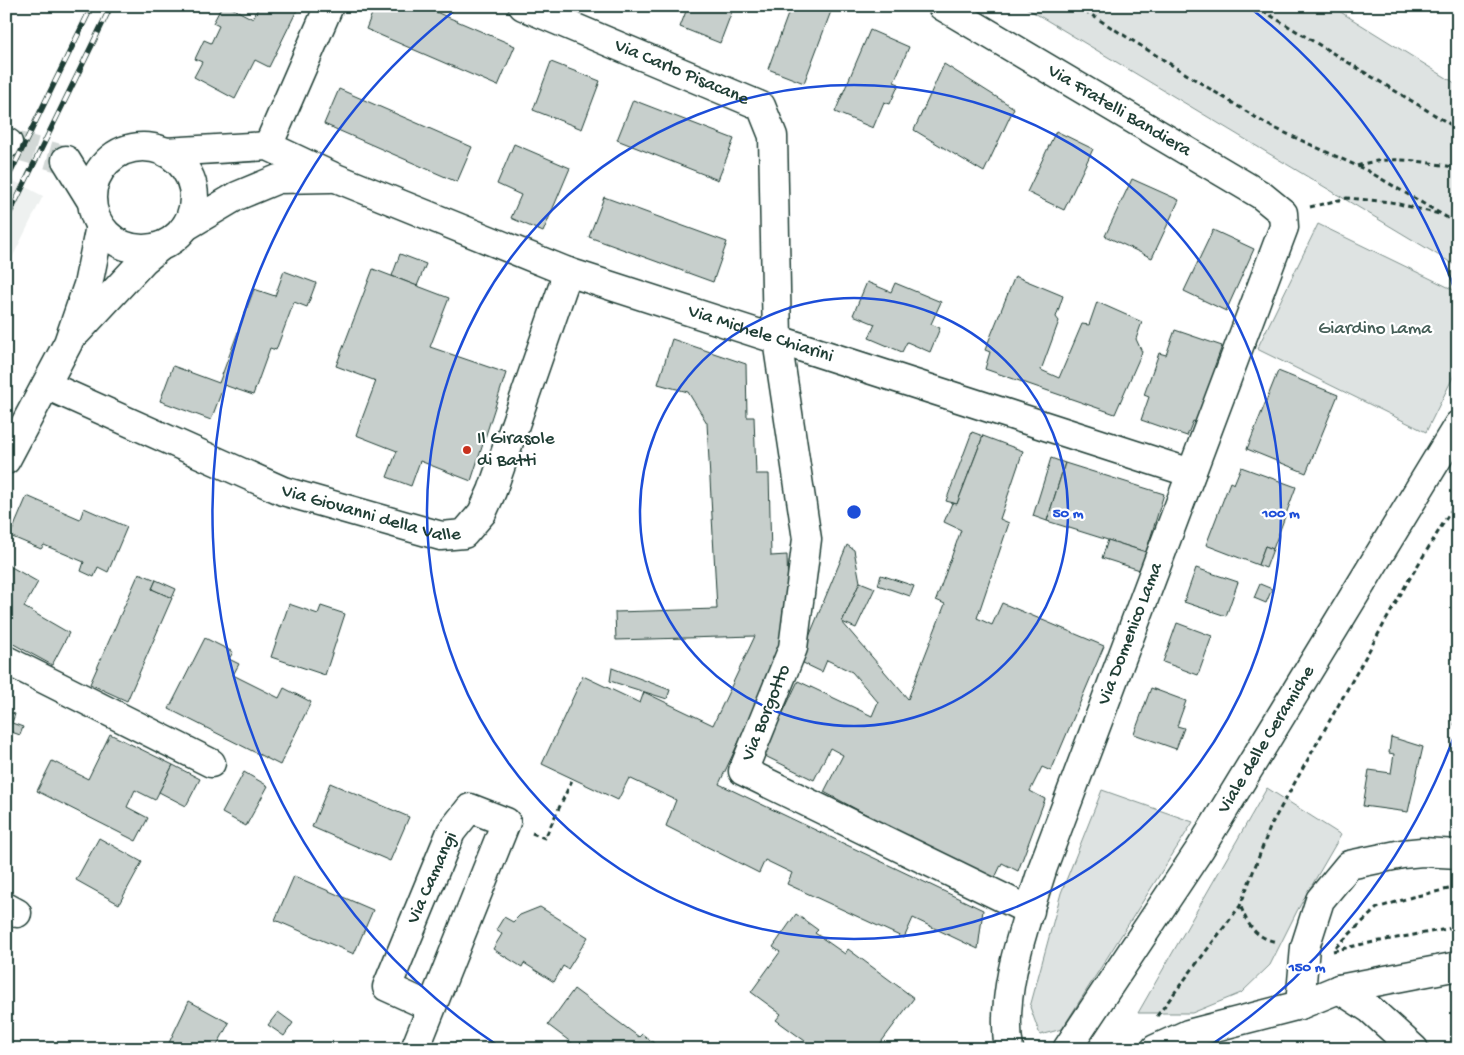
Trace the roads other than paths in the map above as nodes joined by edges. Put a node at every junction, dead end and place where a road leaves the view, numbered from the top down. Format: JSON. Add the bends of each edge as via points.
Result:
{"nodes":[{"id":1,"x":329,"y":6,"type":"edge"},
{"id":2,"x":523,"y":6,"type":"edge"},
{"id":3,"x":942,"y":6,"type":"edge"},
{"id":4,"x":268,"y":146,"type":"junction"},
{"id":5,"x":166,"y":152,"type":"junction"},
{"id":6,"x":106,"y":162,"type":"junction"},
{"id":7,"x":336,"y":178,"type":"junction"},
{"id":8,"x":96,"y":214,"type":"junction"},
{"id":9,"x":1284,"y":220,"type":"joint"},
{"id":10,"x":185,"y":227,"type":"junction"},
{"id":11,"x":161,"y":246,"type":"junction"},
{"id":12,"x":568,"y":272,"type":"junction"},
{"id":13,"x":777,"y":340,"type":"junction"},
{"id":14,"x":68,"y":343,"type":"junction"},
{"id":15,"x":46,"y":385,"type":"junction"},
{"id":16,"x":1458,"y":425,"type":"edge"},
{"id":17,"x":6,"y":460,"type":"edge"},
{"id":18,"x":1191,"y":473,"type":"junction"},
{"id":19,"x":6,"y":660,"type":"edge"},
{"id":20,"x":211,"y":763,"type":"dead end"},
{"id":21,"x":1458,"y":854,"type":"edge"},
{"id":22,"x":1030,"y":911,"type":"junction"},
{"id":23,"x":1458,"y":966,"type":"edge"},
{"id":24,"x":1339,"y":989,"type":"junction"},
{"id":25,"x":1300,"y":1005,"type":"junction"},
{"id":26,"x":431,"y":1007,"type":"junction"},
{"id":27,"x":1182,"y":1041,"type":"edge"},
{"id":28,"x":416,"y":1049,"type":"edge"},
{"id":29,"x":1009,"y":1049,"type":"edge"},
{"id":30,"x":1066,"y":1049,"type":"edge"},
{"id":31,"x":1155,"y":1049,"type":"edge"},
{"id":32,"x":1414,"y":1049,"type":"edge"}],
"edges":[{"from":1,"to":4,"type":"street"},
{"from":2,"to":13,"type":"street","name":"Via Carlo Pisacane","via":[[761,106],[773,136]]},
{"from":3,"to":9,"type":"street","name":"Via Fratelli Bandiera","via":[[1261,195]]},
{"from":4,"to":5,"type":"street","name":"Via Michele Chiarini"},
{"from":4,"to":7,"type":"street","name":"Via Michele Chiarini"},
{"from":5,"to":6,"type":"street","via":[[134,148]]},
{"from":5,"to":10,"type":"street","via":[[179,162],[189,177],[194,194],[192,211]]},
{"from":6,"to":8,"type":"street","via":[[93,187]]},
{"from":6,"to":8,"type":"street","via":[[66,160]]},
{"from":7,"to":10,"type":"street","name":"Via Michele Chiarini","via":[[278,179],[237,196]]},
{"from":7,"to":12,"type":"street","name":"Via Michele Chiarini"},
{"from":8,"to":11,"type":"street","via":[[111,239],[126,247],[144,250]]},
{"from":8,"to":14,"type":"street","via":[[88,285]]},
{"from":9,"to":18,"type":"street","name":"Via Domenico Lama"},
{"from":10,"to":11,"type":"street","via":[[174,239]]},
{"from":11,"to":14,"type":"street","via":[[144,260]]},
{"from":12,"to":13,"type":"street","name":"Via Michele Chiarini"},
{"from":12,"to":15,"type":"street","name":"Via Giovanni della Valle","via":[[492,491],[482,513],[464,534],[441,536],[283,491]]},
{"from":13,"to":18,"type":"street","name":"Via Michele Chiarini"},
{"from":13,"to":22,"type":"street","name":"Via Borgotto","via":[[807,539],[793,648],[743,771]]},
{"from":14,"to":15,"type":"street"},
{"from":15,"to":17,"type":"street"},
{"from":16,"to":30,"type":"street","name":"Viale delle Ceramiche","via":[[1200,849]]},
{"from":18,"to":22,"type":"street","name":"Via Domenico Lama","via":[[1047,857]]},
{"from":19,"to":20,"type":"street"},
{"from":21,"to":25,"type":"street","via":[[1402,854],[1349,865],[1320,900],[1305,947]]},
{"from":22,"to":29,"type":"street","name":"Via Domenico Lama","via":[[1012,968],[1006,1032]]},
{"from":23,"to":24,"type":"street"},
{"from":24,"to":25,"type":"street"},
{"from":24,"to":32,"type":"street","via":[[1370,1009]]},
{"from":25,"to":27,"type":"street"},
{"from":26,"to":26,"type":"street","name":"Via Camangi","via":[[387,987],[450,832],[470,808],[506,822]]},
{"from":26,"to":28,"type":"street"},
{"from":27,"to":31,"type":"street"}]}
